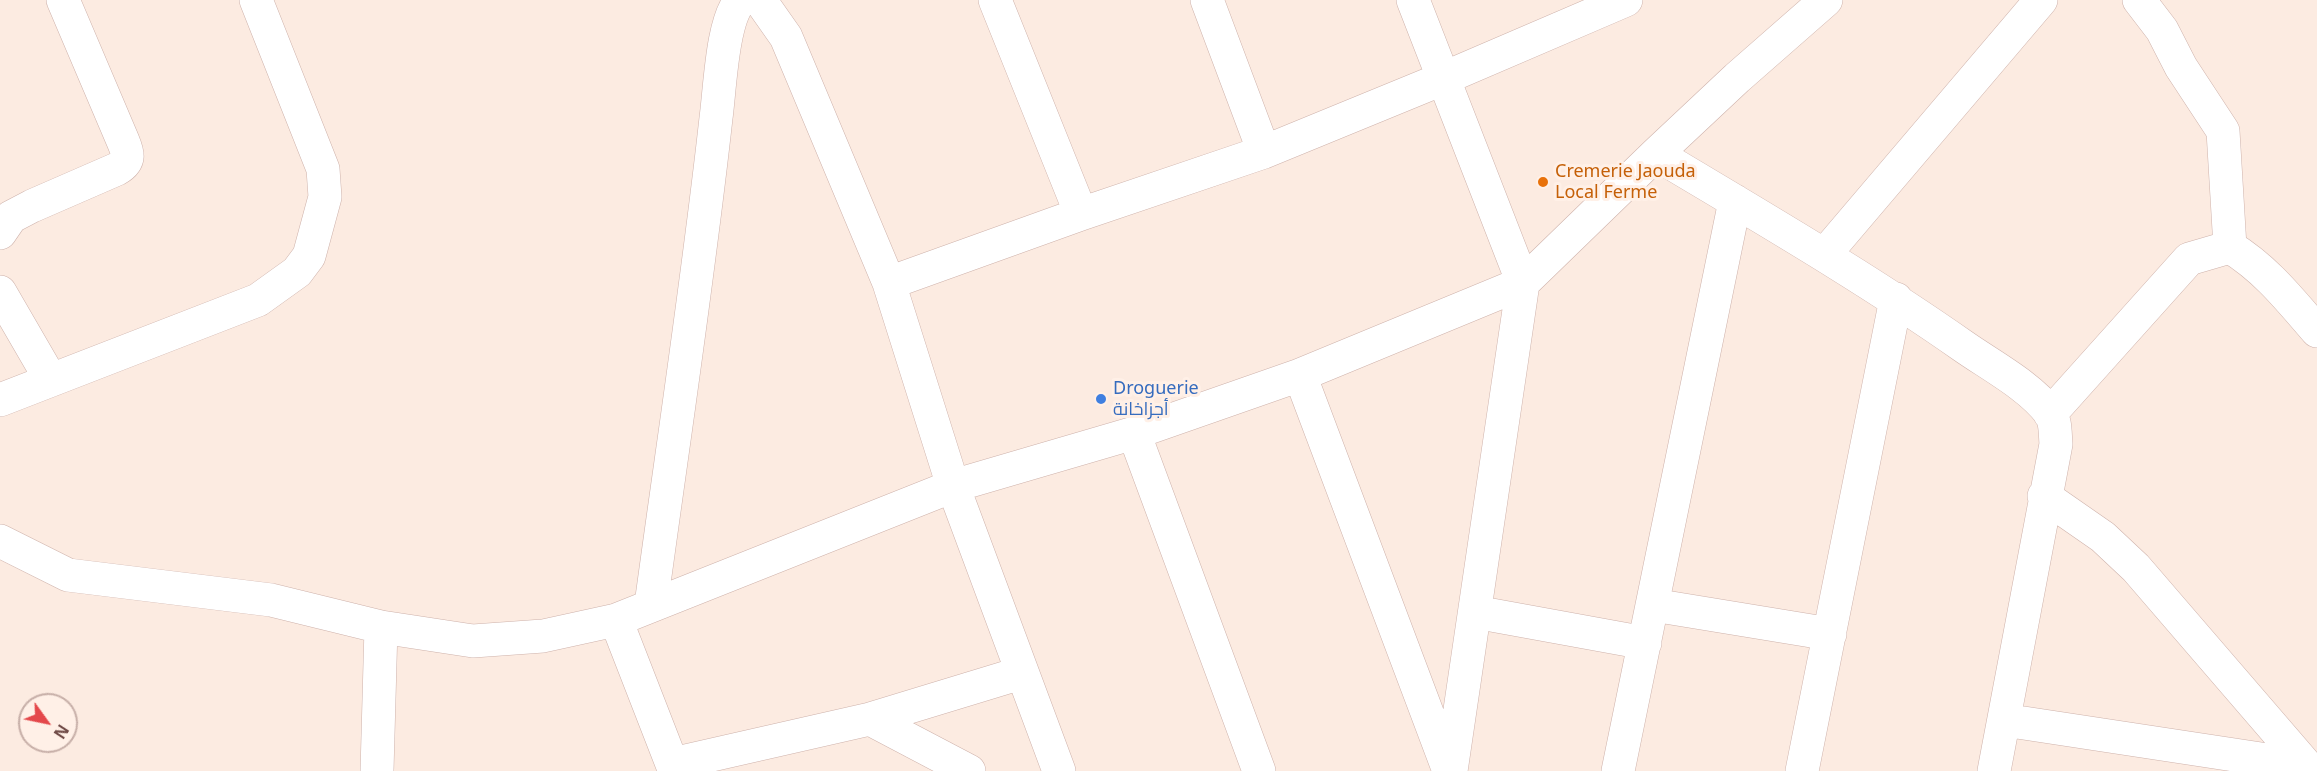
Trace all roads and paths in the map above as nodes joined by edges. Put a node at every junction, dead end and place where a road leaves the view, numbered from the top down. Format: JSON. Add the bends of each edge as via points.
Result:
{"nodes":[{"id":1,"x":63,"y":0,"type":"edge"},
{"id":2,"x":256,"y":0,"type":"edge"},
{"id":3,"x":741,"y":0,"type":"edge"},
{"id":4,"x":760,"y":0,"type":"edge"},
{"id":5,"x":995,"y":0,"type":"edge"},
{"id":6,"x":1207,"y":0,"type":"edge"},
{"id":7,"x":1413,"y":0,"type":"edge"},
{"id":8,"x":1626,"y":0,"type":"edge"},
{"id":9,"x":1826,"y":0,"type":"edge"},
{"id":10,"x":2041,"y":0,"type":"edge"},
{"id":11,"x":2139,"y":0,"type":"edge"},
{"id":12,"x":1442,"y":79,"type":"junction"},
{"id":13,"x":1264,"y":152,"type":"junction"},
{"id":14,"x":1656,"y":154,"type":"junction"},
{"id":15,"x":1735,"y":201,"type":"junction"},
{"id":16,"x":1081,"y":214,"type":"junction"},
{"id":17,"x":0,"y":233,"type":"edge"},
{"id":18,"x":2230,"y":247,"type":"junction"},
{"id":19,"x":1826,"y":254,"type":"junction"},
{"id":20,"x":889,"y":283,"type":"junction"},
{"id":21,"x":1523,"y":283,"type":"junction"},
{"id":22,"x":0,"y":291,"type":"edge"},
{"id":23,"x":1896,"y":299,"type":"junction"},
{"id":24,"x":2317,"y":331,"type":"edge"},
{"id":25,"x":1300,"y":375,"type":"junction"},
{"id":26,"x":51,"y":380,"type":"junction"},
{"id":27,"x":0,"y":400,"type":"edge"},
{"id":28,"x":2050,"y":414,"type":"junction"},
{"id":29,"x":1134,"y":433,"type":"junction"},
{"id":30,"x":953,"y":486,"type":"junction"},
{"id":31,"x":2044,"y":496,"type":"junction"},
{"id":32,"x":0,"y":541,"type":"edge"},
{"id":33,"x":1653,"y":604,"type":"junction"},
{"id":34,"x":651,"y":605,"type":"junction"},
{"id":35,"x":1475,"y":612,"type":"junction"},
{"id":36,"x":616,"y":620,"type":"junction"},
{"id":37,"x":381,"y":627,"type":"junction"},
{"id":38,"x":1830,"y":634,"type":"junction"},
{"id":39,"x":1645,"y":643,"type":"junction"},
{"id":40,"x":1022,"y":673,"type":"junction"},
{"id":41,"x":870,"y":719,"type":"junction"},
{"id":42,"x":2004,"y":720,"type":"junction"},
{"id":43,"x":671,"y":767,"type":"edge"},
{"id":44,"x":2309,"y":769,"type":"edge"},
{"id":45,"x":377,"y":771,"type":"edge"},
{"id":46,"x":969,"y":771,"type":"edge"},
{"id":47,"x":1059,"y":771,"type":"edge"},
{"id":48,"x":1259,"y":771,"type":"edge"},
{"id":49,"x":1450,"y":771,"type":"edge"},
{"id":50,"x":1618,"y":771,"type":"edge"},
{"id":51,"x":1802,"y":771,"type":"edge"},
{"id":52,"x":1995,"y":771,"type":"edge"}],
"edges":[{"from":1,"to":17,"type":"street","via":[[123,141],[127,160],[117,169],[11,217]]},
{"from":2,"to":26,"type":"street","via":[[323,169],[325,197],[309,256],[297,272],[258,300]]},
{"from":3,"to":34,"type":"street","via":[[729,21],[722,64]]},
{"from":4,"to":20,"type":"street","via":[[786,37]]},
{"from":5,"to":16,"type":"street"},
{"from":6,"to":13,"type":"street"},
{"from":7,"to":12,"type":"street"},
{"from":8,"to":12,"type":"street"},
{"from":9,"to":14,"type":"street"},
{"from":10,"to":19,"type":"street"},
{"from":11,"to":18,"type":"street","via":[[2162,30],[2223,131]]},
{"from":12,"to":13,"type":"street"},
{"from":12,"to":21,"type":"street"},
{"from":13,"to":16,"type":"street"},
{"from":14,"to":15,"type":"street"},
{"from":14,"to":21,"type":"street"},
{"from":15,"to":19,"type":"street"},
{"from":15,"to":33,"type":"street"},
{"from":16,"to":20,"type":"street"},
{"from":18,"to":24,"type":"street","via":[[2272,279]]},
{"from":18,"to":28,"type":"street","via":[[2189,259]]},
{"from":19,"to":23,"type":"street"},
{"from":20,"to":30,"type":"street"},
{"from":21,"to":25,"type":"street"},
{"from":21,"to":35,"type":"street"},
{"from":22,"to":26,"type":"street"},
{"from":23,"to":28,"type":"street","via":[[2028,392]]},
{"from":23,"to":38,"type":"street"},
{"from":25,"to":29,"type":"street"},
{"from":25,"to":49,"type":"street"},
{"from":26,"to":27,"type":"street"},
{"from":28,"to":31,"type":"street","via":[[2056,444]]},
{"from":29,"to":30,"type":"street"},
{"from":29,"to":48,"type":"street"},
{"from":30,"to":34,"type":"street"},
{"from":30,"to":40,"type":"street"},
{"from":31,"to":42,"type":"street"},
{"from":31,"to":44,"type":"street","via":[[2103,537],[2136,568]]},
{"from":32,"to":37,"type":"street","via":[[68,575],[271,600]]},
{"from":33,"to":38,"type":"street"},
{"from":33,"to":39,"type":"street"},
{"from":34,"to":36,"type":"street"},
{"from":35,"to":39,"type":"street"},
{"from":35,"to":49,"type":"street"},
{"from":36,"to":37,"type":"street","via":[[543,636],[473,641]]},
{"from":36,"to":43,"type":"street"},
{"from":37,"to":45,"type":"street"},
{"from":38,"to":51,"type":"street"},
{"from":39,"to":50,"type":"street"},
{"from":40,"to":41,"type":"street"},
{"from":40,"to":47,"type":"street"},
{"from":41,"to":43,"type":"street"},
{"from":41,"to":46,"type":"street"},
{"from":42,"to":44,"type":"street"},
{"from":42,"to":52,"type":"street"}]}
